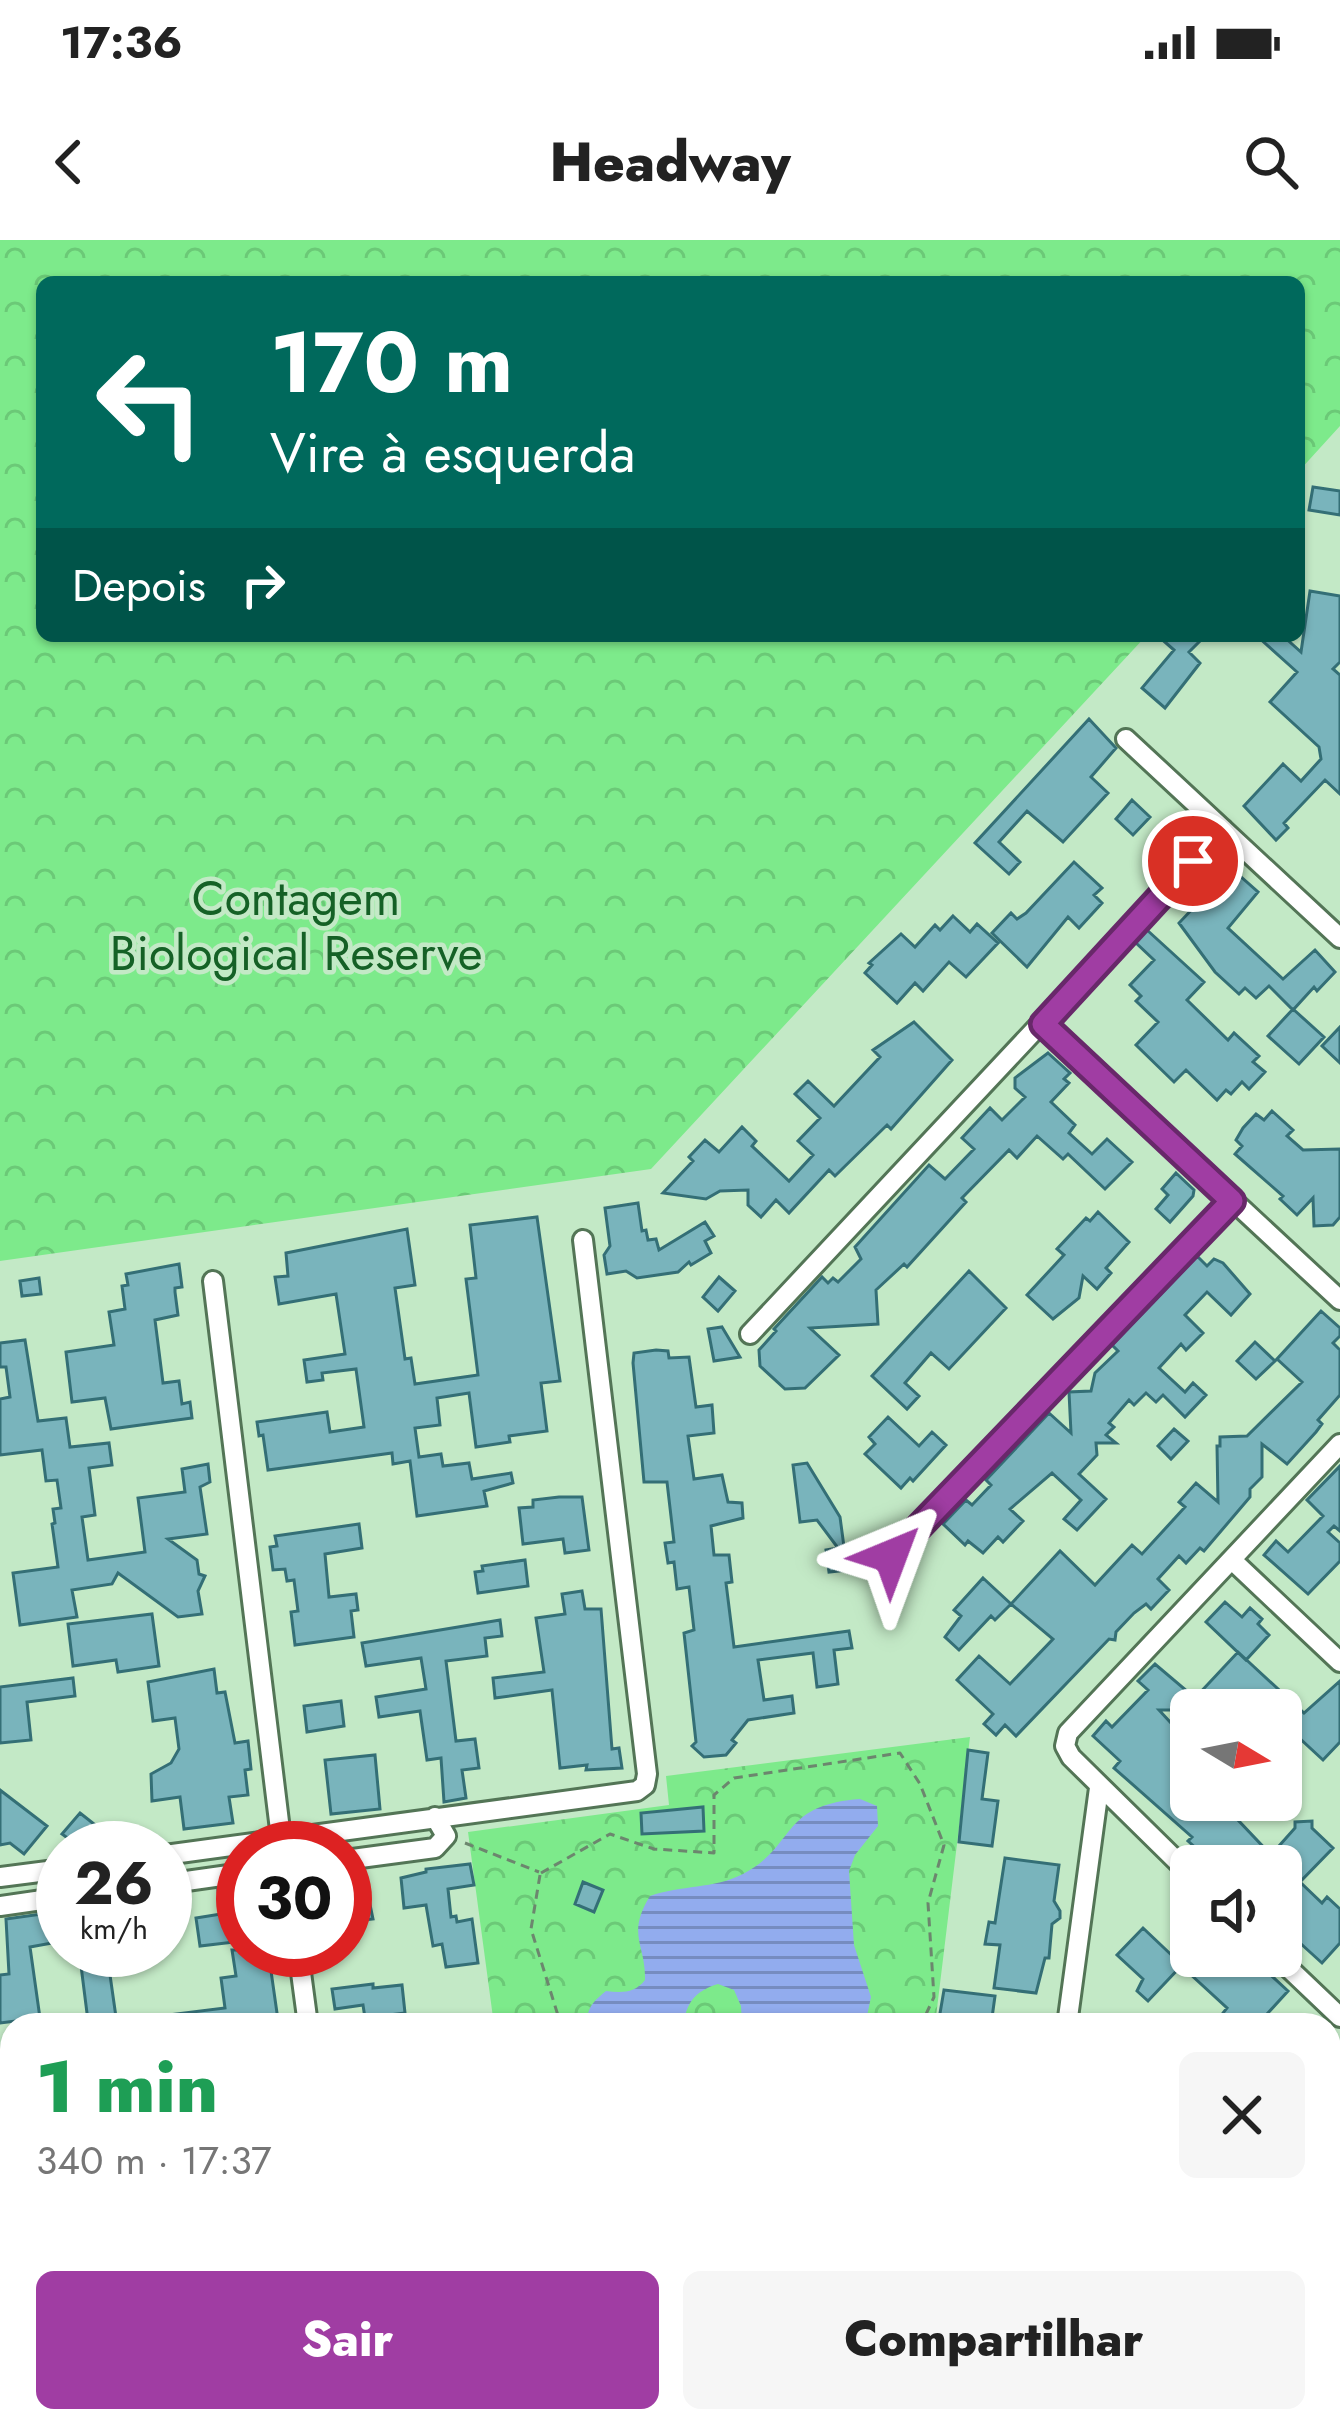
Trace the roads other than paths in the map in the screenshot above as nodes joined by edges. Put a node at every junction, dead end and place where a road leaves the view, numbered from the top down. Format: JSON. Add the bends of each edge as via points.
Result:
{"nodes":[{"id":1,"x":1126,"y":739,"type":"dead end"},
{"id":2,"x":1223,"y":829,"type":"junction"},
{"id":3,"x":1340,"y":938,"type":"edge"},
{"id":4,"x":1043,"y":1024,"type":"junction"},
{"id":5,"x":1232,"y":1201,"type":"junction"},
{"id":6,"x":583,"y":1240,"type":"dead end"},
{"id":7,"x":213,"y":1281,"type":"dead end"},
{"id":8,"x":1340,"y":1300,"type":"edge"},
{"id":9,"x":750,"y":1334,"type":"dead end"},
{"id":10,"x":1340,"y":1444,"type":"edge"},
{"id":11,"x":891,"y":1556,"type":"dead end"},
{"id":12,"x":1232,"y":1560,"type":"junction"},
{"id":13,"x":1340,"y":1662,"type":"edge"},
{"id":14,"x":1099,"y":1788,"type":"junction"},
{"id":15,"x":435,"y":1817,"type":"junction"},
{"id":16,"x":279,"y":1821,"type":"edge"},
{"id":17,"x":372,"y":1826,"type":"edge"},
{"id":18,"x":372,"y":1856,"type":"edge"},
{"id":19,"x":1170,"y":1856,"type":"edge"},
{"id":20,"x":36,"y":1872,"type":"edge"},
{"id":21,"x":0,"y":1877,"type":"edge"},
{"id":22,"x":36,"y":1901,"type":"edge"},
{"id":23,"x":0,"y":1906,"type":"edge"},
{"id":24,"x":302,"y":1977,"type":"edge"},
{"id":25,"x":1298,"y":1977,"type":"edge"},
{"id":26,"x":306,"y":2013,"type":"edge"},
{"id":27,"x":1069,"y":2013,"type":"edge"},
{"id":28,"x":1336,"y":2013,"type":"edge"}],
"edges":[{"from":1,"to":2,"type":"street"},
{"from":2,"to":3,"type":"street"},
{"from":2,"to":4,"type":"street"},
{"from":4,"to":5,"type":"street"},
{"from":4,"to":9,"type":"street"},
{"from":5,"to":8,"type":"street"},
{"from":5,"to":11,"type":"street"},
{"from":6,"to":15,"type":"street","via":[[645,1785]]},
{"from":7,"to":16,"type":"street"},
{"from":10,"to":12,"type":"street"},
{"from":12,"to":13,"type":"street"},
{"from":12,"to":14,"type":"street","via":[[1068,1733],[1065,1746]]},
{"from":14,"to":19,"type":"street"},
{"from":14,"to":27,"type":"street"},
{"from":15,"to":17,"type":"street"},
{"from":15,"to":18,"type":"street","via":[[446,1836],[435,1848]]},
{"from":20,"to":21,"type":"street"},
{"from":22,"to":23,"type":"street"},
{"from":24,"to":26,"type":"street"},
{"from":25,"to":28,"type":"street"}]}
